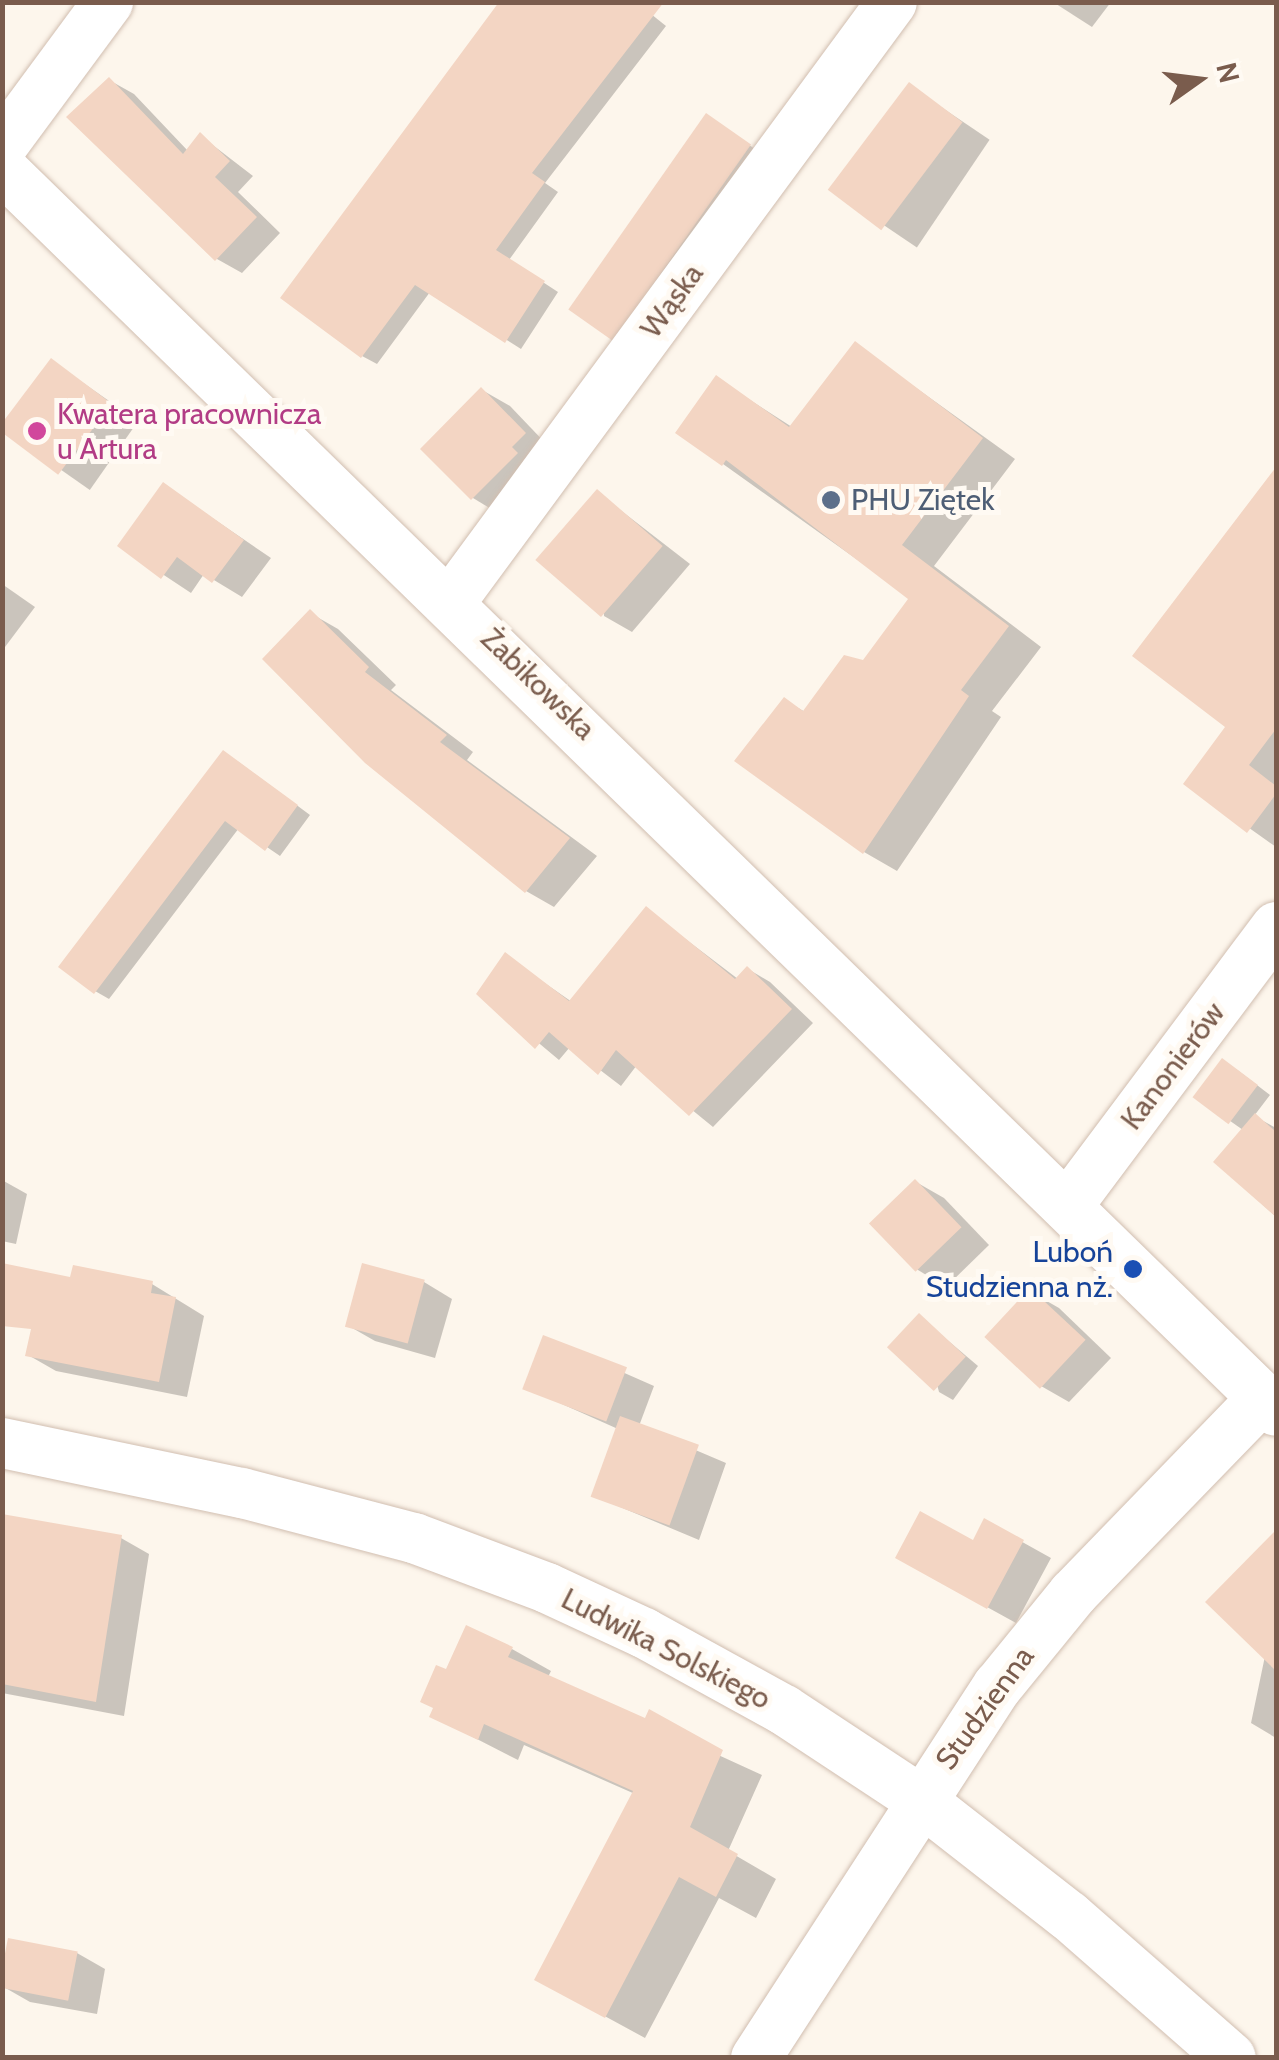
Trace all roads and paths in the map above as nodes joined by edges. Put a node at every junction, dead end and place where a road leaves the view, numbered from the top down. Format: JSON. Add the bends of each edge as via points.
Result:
{"nodes":[{"id":1,"x":108,"y":2,"type":"edge"},
{"id":2,"x":892,"y":2,"type":"edge"},
{"id":3,"x":2,"y":146,"type":"edge"},
{"id":4,"x":2,"y":169,"type":"edge"},
{"id":5,"x":452,"y":600,"type":"junction"},
{"id":6,"x":1276,"y":927,"type":"edge"},
{"id":7,"x":1069,"y":1204,"type":"junction"},
{"id":8,"x":1270,"y":1404,"type":"edge"},
{"id":9,"x":2,"y":1443,"type":"edge"},
{"id":10,"x":919,"y":1800,"type":"junction"},
{"id":11,"x":756,"y":2058,"type":"edge"},
{"id":12,"x":1230,"y":2058,"type":"edge"}],
"edges":[{"from":1,"to":3,"type":"street"},
{"from":2,"to":5,"type":"street","name":"Wąska"},
{"from":4,"to":5,"type":"street","name":"Żabikowska"},
{"from":5,"to":7,"type":"street","name":"Żabikowska"},
{"from":6,"to":7,"type":"street","name":"Kanonierów"},
{"from":7,"to":8,"type":"street","name":"Żabikowska"},
{"from":8,"to":10,"type":"street","name":"Studzienna","via":[[1053,1618]]},
{"from":9,"to":10,"type":"street","name":"Ludwika Solskiego","via":[[311,1510],[504,1570],[714,1670]]},
{"from":10,"to":11,"type":"street","name":"Studzienna"},
{"from":10,"to":12,"type":"street","name":"Ludwika Solskiego","via":[[1069,1916]]}]}
